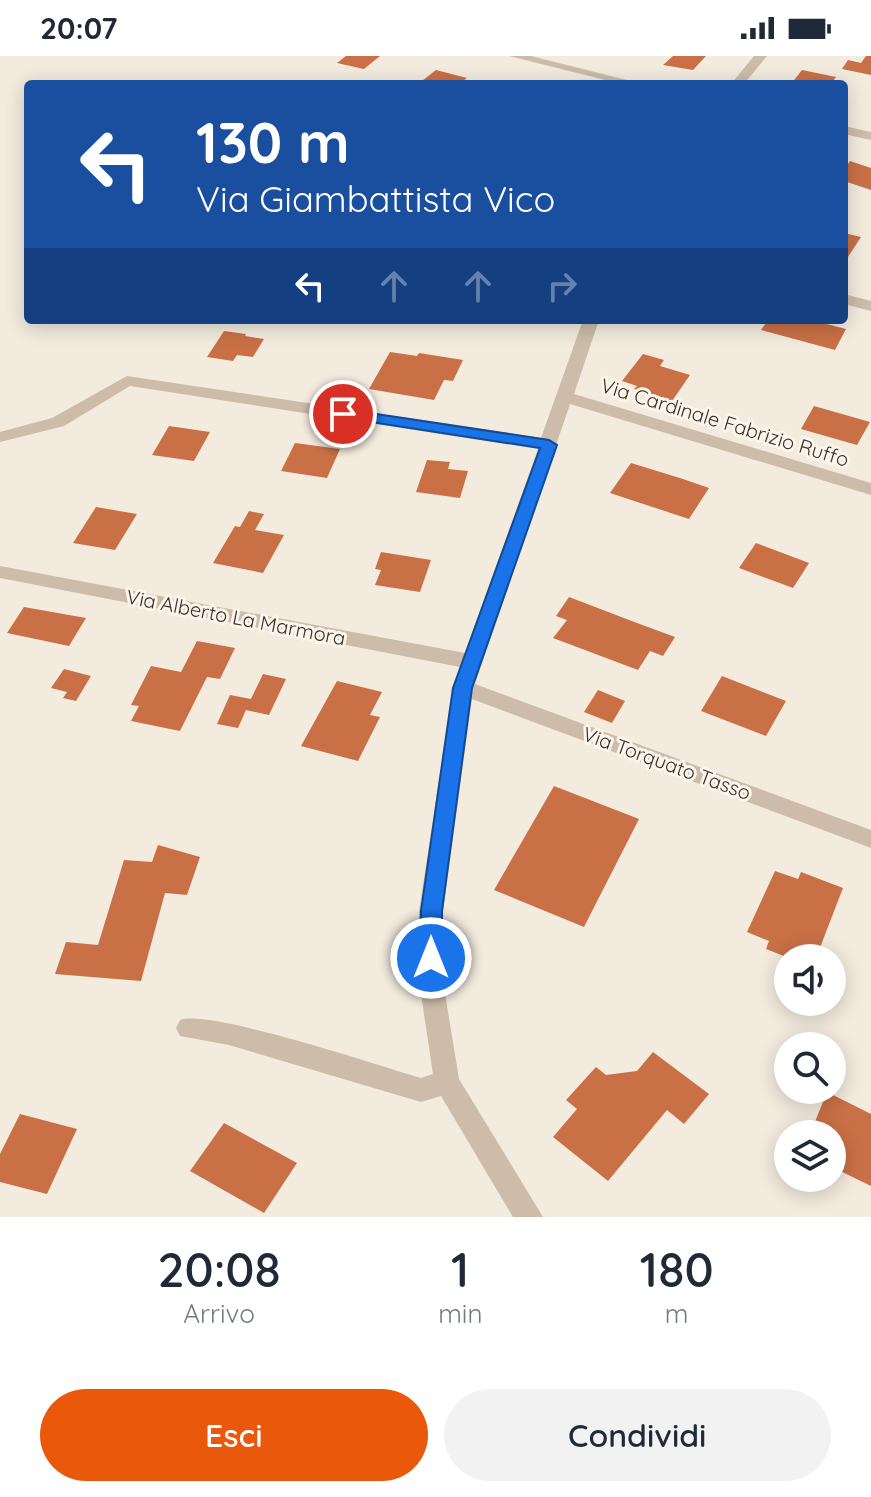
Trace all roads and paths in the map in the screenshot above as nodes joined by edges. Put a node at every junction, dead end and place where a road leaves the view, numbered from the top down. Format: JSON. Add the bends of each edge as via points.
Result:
{"nodes":[{"id":1,"x":515,"y":56,"type":"edge"},
{"id":2,"x":761,"y":56,"type":"edge"},
{"id":3,"x":620,"y":80,"type":"edge"},
{"id":4,"x":740,"y":80,"type":"edge"},
{"id":5,"x":848,"y":131,"type":"edge"},
{"id":6,"x":871,"y":136,"type":"edge"},
{"id":7,"x":848,"y":300,"type":"edge"},
{"id":8,"x":871,"y":306,"type":"edge"},
{"id":9,"x":590,"y":324,"type":"edge"},
{"id":10,"x":566,"y":397,"type":"junction"},
{"id":11,"x":0,"y":437,"type":"edge"},
{"id":12,"x":549,"y":445,"type":"junction"},
{"id":13,"x":871,"y":489,"type":"edge"},
{"id":14,"x":0,"y":572,"type":"edge"},
{"id":15,"x":472,"y":662,"type":"junction"},
{"id":16,"x":463,"y":688,"type":"junction"},
{"id":17,"x":871,"y":839,"type":"edge"},
{"id":18,"x":189,"y":1028,"type":"dead end"},
{"id":19,"x":447,"y":1082,"type":"junction"},
{"id":20,"x":529,"y":1217,"type":"edge"}],
"edges":[{"from":1,"to":3,"type":"street"},
{"from":2,"to":4,"type":"street"},
{"from":5,"to":6,"type":"street"},
{"from":7,"to":8,"type":"street"},
{"from":9,"to":10,"type":"street"},
{"from":10,"to":12,"type":"street"},
{"from":10,"to":13,"type":"street","name":"Via Cardinale Fabrizio Ruffo"},
{"from":11,"to":12,"type":"street","via":[[58,422],[127,381]]},
{"from":12,"to":15,"type":"street"},
{"from":14,"to":15,"type":"street","name":"Via Alberto La Marmora"},
{"from":15,"to":16,"type":"street"},
{"from":16,"to":17,"type":"street","name":"Via Torquato Tasso"},
{"from":16,"to":19,"type":"street","via":[[431,911],[431,981]]},
{"from":18,"to":19,"type":"street","via":[[229,1034],[421,1090]]},
{"from":19,"to":20,"type":"street"}]}
